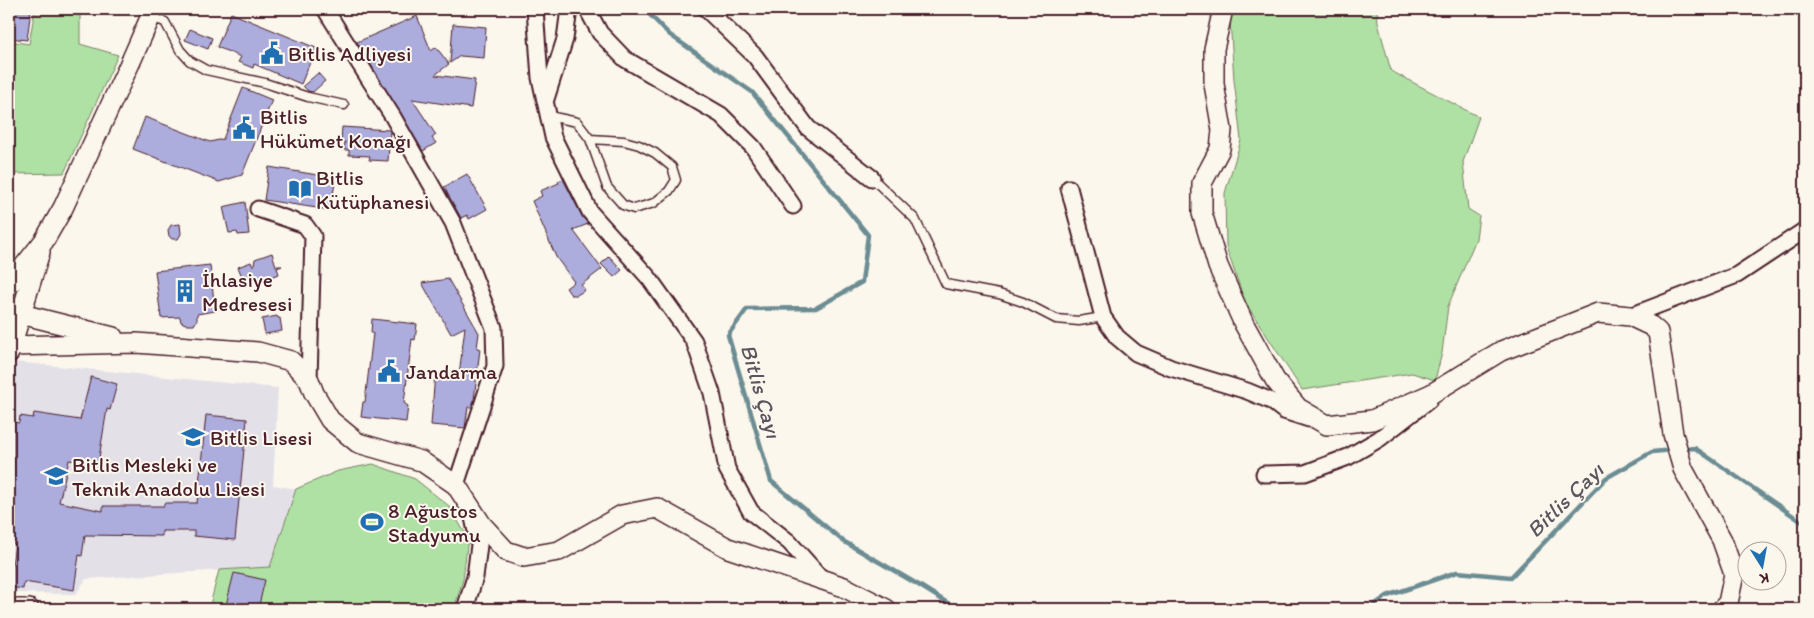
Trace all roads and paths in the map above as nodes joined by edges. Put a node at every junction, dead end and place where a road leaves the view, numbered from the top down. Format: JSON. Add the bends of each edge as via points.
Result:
{"nodes":[{"id":1,"x":325,"y":9,"type":"edge"},
{"id":2,"x":536,"y":9,"type":"edge"},
{"id":3,"x":587,"y":9,"type":"edge"},
{"id":4,"x":706,"y":9,"type":"edge"},
{"id":5,"x":1223,"y":9,"type":"edge"},
{"id":6,"x":152,"y":13,"type":"edge"},
{"id":7,"x":567,"y":16,"type":"edge"},
{"id":8,"x":545,"y":100,"type":"junction"},
{"id":9,"x":344,"y":105,"type":"dead end"},
{"id":10,"x":549,"y":116,"type":"junction"},
{"id":11,"x":590,"y":138,"type":"junction"},
{"id":12,"x":872,"y":178,"type":"joint"},
{"id":13,"x":1069,"y":188,"type":"dead end"},
{"id":14,"x":793,"y":206,"type":"dead end"},
{"id":15,"x":258,"y":209,"type":"dead end"},
{"id":16,"x":1805,"y":230,"type":"edge"},
{"id":17,"x":44,"y":241,"type":"junction"},
{"id":18,"x":9,"y":285,"type":"edge"},
{"id":19,"x":15,"y":313,"type":"edge"},
{"id":20,"x":1103,"y":316,"type":"junction"},
{"id":21,"x":1630,"y":316,"type":"junction"},
{"id":22,"x":136,"y":343,"type":"junction"},
{"id":23,"x":10,"y":348,"type":"edge"},
{"id":24,"x":309,"y":380,"type":"junction"},
{"id":25,"x":1454,"y":380,"type":"junction"},
{"id":26,"x":1327,"y":425,"type":"junction"},
{"id":27,"x":1264,"y":474,"type":"dead end"},
{"id":28,"x":456,"y":485,"type":"junction"},
{"id":29,"x":471,"y":508,"type":"junction"},
{"id":30,"x":823,"y":580,"type":"junction"},
{"id":31,"x":470,"y":605,"type":"edge"},
{"id":32,"x":9,"y":609,"type":"edge"},
{"id":33,"x":29,"y":609,"type":"edge"},
{"id":34,"x":886,"y":609,"type":"edge"},
{"id":35,"x":1722,"y":609,"type":"edge"}],
"edges":[{"from":1,"to":28,"type":"street","via":[[393,117],[453,223],[494,328],[495,366]]},
{"from":2,"to":8,"type":"street","via":[[540,78]]},
{"from":3,"to":7,"type":"street"},
{"from":3,"to":14,"type":"street","via":[[600,33],[625,59],[721,115],[753,147]]},
{"from":4,"to":12,"type":"street","via":[[756,56],[808,128]]},
{"from":5,"to":26,"type":"street","via":[[1214,49],[1214,84],[1222,130],[1220,148],[1202,183],[1202,213],[1218,266],[1244,324],[1275,380],[1298,408]]},
{"from":6,"to":9,"type":"lane","via":[[165,22],[190,61],[206,70]]},
{"from":6,"to":17,"type":"street","via":[[63,208]]},
{"from":7,"to":8,"type":"street","via":[[564,39]]},
{"from":8,"to":10,"type":"street"},
{"from":10,"to":11,"type":"lane","via":[[577,122]]},
{"from":10,"to":30,"type":"street","via":[[553,137],[590,212],[649,278],[694,341],[712,393],[727,469],[751,512],[789,542]]},
{"from":11,"to":11,"type":"lane","via":[[607,188],[623,205],[634,209],[654,203],[669,191],[676,180],[672,166],[647,149],[624,141]]},
{"from":12,"to":20,"type":"lane","via":[[915,218],[946,284],[999,294],[1056,319],[1079,321]]},
{"from":13,"to":20,"type":"street"},
{"from":15,"to":24,"type":"street","via":[[305,225],[313,236]]},
{"from":16,"to":21,"type":"street","via":[[1737,275]]},
{"from":17,"to":18,"type":"street"},
{"from":17,"to":19,"type":"street"},
{"from":19,"to":22,"type":"street"},
{"from":19,"to":23,"type":"street"},
{"from":20,"to":26,"type":"street","via":[[1117,337],[1136,353],[1171,368],[1247,391],[1284,411]]},
{"from":21,"to":25,"type":"street","via":[[1598,312],[1501,351]]},
{"from":21,"to":35,"type":"street","via":[[1658,332],[1673,434],[1683,469],[1722,540],[1734,574],[1728,603]]},
{"from":22,"to":23,"type":"street"},
{"from":22,"to":24,"type":"street","via":[[258,352],[291,361]]},
{"from":24,"to":28,"type":"street","via":[[330,420],[358,443],[422,461]]},
{"from":25,"to":26,"type":"street","via":[[1372,420]]},
{"from":25,"to":27,"type":"street","via":[[1379,440],[1348,457],[1305,473]]},
{"from":28,"to":29,"type":"street"},
{"from":29,"to":30,"type":"street","via":[[506,552],[524,558],[559,551],[622,515],[657,508],[728,548]]},
{"from":29,"to":31,"type":"street","via":[[479,545]]},
{"from":30,"to":34,"type":"street"},
{"from":32,"to":33,"type":"street"}]}
